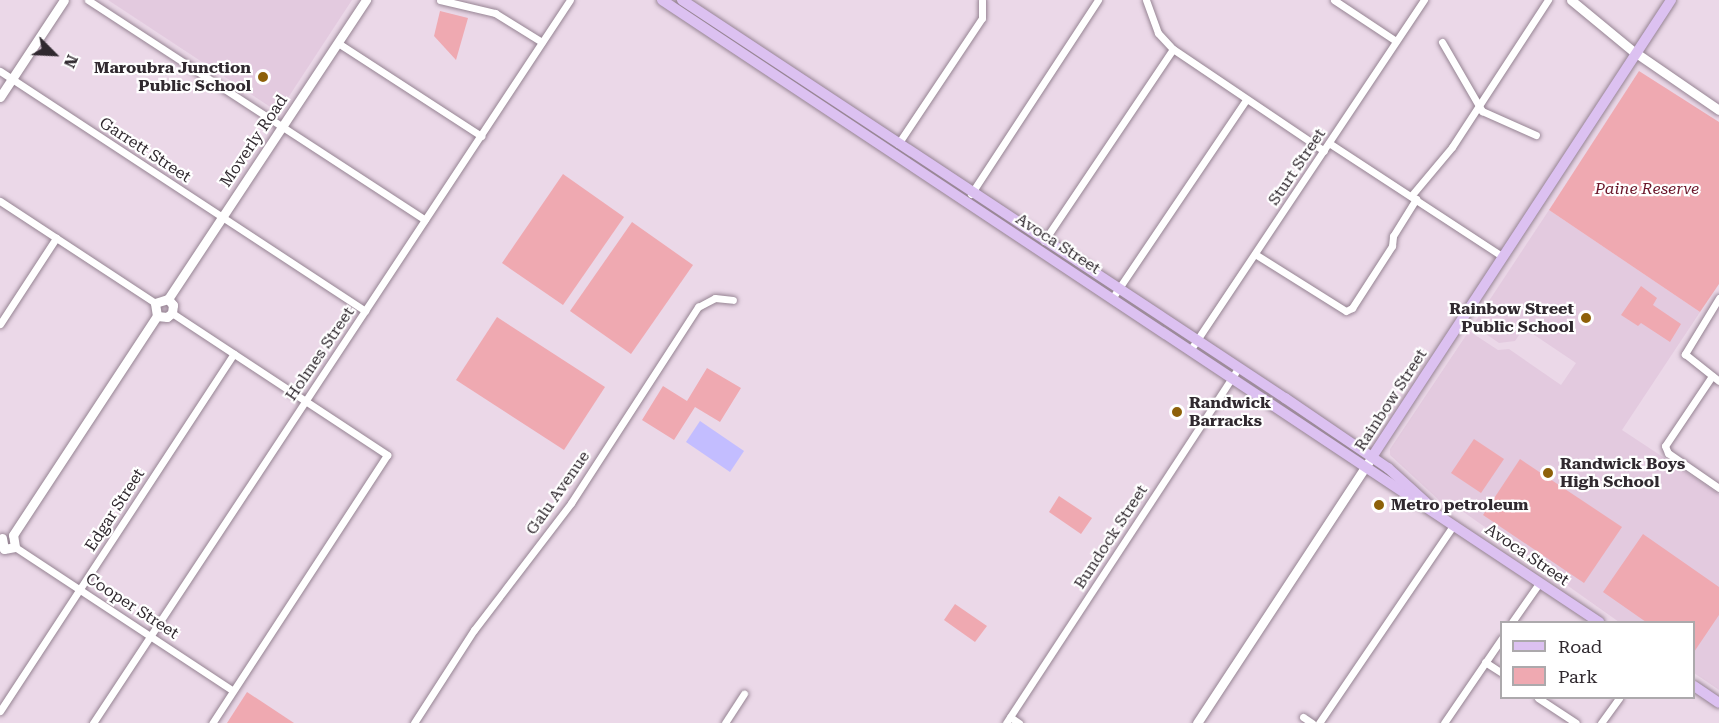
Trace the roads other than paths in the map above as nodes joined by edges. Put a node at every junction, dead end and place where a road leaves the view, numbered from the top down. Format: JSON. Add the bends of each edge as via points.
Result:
{"nodes":[{"id":1,"x":64,"y":0,"type":"edge"},
{"id":2,"x":88,"y":0,"type":"edge"},
{"id":3,"x":366,"y":0,"type":"edge"},
{"id":4,"x":440,"y":0,"type":"edge"},
{"id":5,"x":570,"y":0,"type":"edge"},
{"id":6,"x":662,"y":0,"type":"edge"},
{"id":7,"x":682,"y":0,"type":"edge"},
{"id":8,"x":982,"y":0,"type":"edge"},
{"id":9,"x":1098,"y":0,"type":"edge"},
{"id":10,"x":1146,"y":0,"type":"edge"},
{"id":11,"x":1334,"y":0,"type":"edge"},
{"id":12,"x":1424,"y":0,"type":"edge"},
{"id":13,"x":1548,"y":0,"type":"edge"},
{"id":14,"x":1571,"y":0,"type":"edge"},
{"id":15,"x":1671,"y":0,"type":"edge"},
{"id":16,"x":729,"y":37,"type":"junction"},
{"id":17,"x":1396,"y":41,"type":"junction"},
{"id":18,"x":542,"y":42,"type":"junction"},
{"id":19,"x":1442,"y":42,"type":"dead end"},
{"id":20,"x":338,"y":43,"type":"junction"},
{"id":21,"x":1173,"y":49,"type":"junction"},
{"id":22,"x":1636,"y":54,"type":"junction"},
{"id":23,"x":0,"y":71,"type":"edge"},
{"id":24,"x":12,"y":79,"type":"junction"},
{"id":25,"x":0,"y":97,"type":"edge"},
{"id":26,"x":1246,"y":100,"type":"junction"},
{"id":27,"x":1478,"y":107,"type":"junction"},
{"id":28,"x":1719,"y":110,"type":"edge"},
{"id":29,"x":283,"y":127,"type":"junction"},
{"id":30,"x":1536,"y":135,"type":"dead end"},
{"id":31,"x":481,"y":136,"type":"junction"},
{"id":32,"x":1329,"y":143,"type":"junction"},
{"id":33,"x":896,"y":147,"type":"junction"},
{"id":34,"x":1324,"y":151,"type":"junction"},
{"id":35,"x":969,"y":196,"type":"junction"},
{"id":36,"x":1413,"y":198,"type":"junction"},
{"id":37,"x":0,"y":201,"type":"edge"},
{"id":38,"x":222,"y":217,"type":"junction"},
{"id":39,"x":425,"y":220,"type":"junction"},
{"id":40,"x":56,"y":238,"type":"junction"},
{"id":41,"x":1042,"y":244,"type":"junction"},
{"id":42,"x":1255,"y":254,"type":"junction"},
{"id":43,"x":1503,"y":257,"type":"junction"},
{"id":44,"x":1120,"y":288,"type":"junction"},
{"id":45,"x":1113,"y":297,"type":"junction"},
{"id":46,"x":1719,"y":298,"type":"edge"},
{"id":47,"x":168,"y":299,"type":"junction"},
{"id":48,"x":733,"y":300,"type":"dead end"},
{"id":49,"x":156,"y":303,"type":"junction"},
{"id":50,"x":365,"y":311,"type":"junction"},
{"id":51,"x":172,"y":313,"type":"junction"},
{"id":52,"x":158,"y":316,"type":"junction"},
{"id":53,"x":0,"y":324,"type":"edge"},
{"id":54,"x":1195,"y":344,"type":"junction"},
{"id":55,"x":234,"y":354,"type":"junction"},
{"id":56,"x":1236,"y":371,"type":"junction"},
{"id":57,"x":1716,"y":379,"type":"edge"},
{"id":58,"x":305,"y":401,"type":"junction"},
{"id":59,"x":1369,"y":462,"type":"junction"},
{"id":60,"x":1719,"y":488,"type":"edge"},
{"id":61,"x":1454,"y":524,"type":"junction"},
{"id":62,"x":13,"y":535,"type":"junction"},
{"id":63,"x":1,"y":537,"type":"edge"},
{"id":64,"x":15,"y":547,"type":"junction"},
{"id":65,"x":2,"y":553,"type":"edge"},
{"id":66,"x":1540,"y":582,"type":"junction"},
{"id":67,"x":80,"y":589,"type":"junction"},
{"id":68,"x":1513,"y":621,"type":"edge"},
{"id":69,"x":1598,"y":621,"type":"edge"},
{"id":70,"x":150,"y":636,"type":"junction"},
{"id":71,"x":1500,"y":641,"type":"edge"},
{"id":72,"x":1485,"y":662,"type":"junction"},
{"id":73,"x":1500,"y":672,"type":"edge"},
{"id":74,"x":1695,"y":687,"type":"edge"},
{"id":75,"x":232,"y":690,"type":"junction"},
{"id":76,"x":744,"y":694,"type":"dead end"},
{"id":77,"x":1540,"y":699,"type":"edge"},
{"id":78,"x":1618,"y":699,"type":"edge"},
{"id":79,"x":1719,"y":703,"type":"edge"},
{"id":80,"x":0,"y":711,"type":"edge"},
{"id":81,"x":1303,"y":717,"type":"dead end"},
{"id":82,"x":1008,"y":720,"type":"edge"},
{"id":83,"x":93,"y":723,"type":"edge"},
{"id":84,"x":212,"y":723,"type":"edge"},
{"id":85,"x":414,"y":723,"type":"edge"},
{"id":86,"x":725,"y":723,"type":"edge"},
{"id":87,"x":1019,"y":723,"type":"edge"},
{"id":88,"x":1197,"y":723,"type":"edge"},
{"id":89,"x":1312,"y":723,"type":"edge"},
{"id":90,"x":1318,"y":723,"type":"edge"},
{"id":91,"x":1443,"y":723,"type":"edge"},
{"id":92,"x":1576,"y":723,"type":"edge"},
{"id":93,"x":1601,"y":723,"type":"edge"}],
"edges":[{"from":1,"to":24,"type":"street"},
{"from":2,"to":29,"type":"street"},
{"from":3,"to":20,"type":"street","name":"Moverly Road"},
{"from":4,"to":18,"type":"street","via":[[495,13]]},
{"from":5,"to":18,"type":"street","name":"Holmes Street"},
{"from":6,"to":16,"type":"main road","name":"Avoca Street"},
{"from":7,"to":16,"type":"main road","name":"Avoca Street"},
{"from":8,"to":33,"type":"street","via":[[982,18]]},
{"from":9,"to":35,"type":"street"},
{"from":10,"to":21,"type":"street","via":[[1158,33]]},
{"from":11,"to":17,"type":"street"},
{"from":12,"to":17,"type":"street","name":"Sturt Street"},
{"from":13,"to":27,"type":"street"},
{"from":14,"to":22,"type":"street"},
{"from":15,"to":22,"type":"main road","name":"Rainbow Street"},
{"from":16,"to":33,"type":"main road","name":"Avoca Street"},
{"from":17,"to":32,"type":"street","name":"Sturt Street"},
{"from":18,"to":31,"type":"street","name":"Holmes Street"},
{"from":19,"to":27,"type":"street"},
{"from":20,"to":29,"type":"street","name":"Moverly Road"},
{"from":20,"to":31,"type":"street"},
{"from":21,"to":26,"type":"street"},
{"from":21,"to":41,"type":"street"},
{"from":22,"to":28,"type":"street"},
{"from":22,"to":43,"type":"main road","name":"Rainbow Street"},
{"from":23,"to":24,"type":"street","name":"Garrett Street"},
{"from":24,"to":25,"type":"street"},
{"from":24,"to":38,"type":"street","name":"Garrett Street"},
{"from":26,"to":34,"type":"street"},
{"from":26,"to":44,"type":"street"},
{"from":27,"to":30,"type":"street"},
{"from":27,"to":36,"type":"street"},
{"from":29,"to":38,"type":"street","name":"Moverly Road"},
{"from":29,"to":39,"type":"street"},
{"from":31,"to":39,"type":"street","name":"Holmes Street"},
{"from":32,"to":34,"type":"street","name":"Sturt Street"},
{"from":32,"to":36,"type":"street"},
{"from":33,"to":35,"type":"main road","name":"Avoca Street"},
{"from":34,"to":42,"type":"street","name":"Sturt Street"},
{"from":35,"to":41,"type":"main road","name":"Avoca Street"},
{"from":36,"to":42,"type":"street","via":[[1393,236],[1392,246],[1352,308],[1342,310]]},
{"from":36,"to":43,"type":"street"},
{"from":37,"to":40,"type":"street"},
{"from":38,"to":47,"type":"street","name":"Moverly Road"},
{"from":38,"to":50,"type":"street","name":"Garrett Street"},
{"from":39,"to":50,"type":"street","name":"Holmes Street"},
{"from":40,"to":49,"type":"street"},
{"from":40,"to":53,"type":"street"},
{"from":41,"to":44,"type":"main road","name":"Avoca Street"},
{"from":41,"to":45,"type":"main road","name":"Avoca Street"},
{"from":42,"to":54,"type":"street","name":"Sturt Street"},
{"from":43,"to":59,"type":"main road","name":"Rainbow Street"},
{"from":44,"to":45,"type":"street"},
{"from":44,"to":54,"type":"main road","name":"Avoca Street"},
{"from":45,"to":54,"type":"main road","name":"Avoca Street"},
{"from":46,"to":57,"type":"street","via":[[1685,354]]},
{"from":47,"to":49,"type":"street"},
{"from":47,"to":51,"type":"street","via":[[173,305]]},
{"from":48,"to":85,"type":"street","name":"Galu Avenue","via":[[715,298],[698,307],[571,503],[474,630]]},
{"from":49,"to":52,"type":"street"},
{"from":50,"to":58,"type":"street","name":"Holmes Street"},
{"from":51,"to":52,"type":"street"},
{"from":51,"to":55,"type":"street"},
{"from":52,"to":62,"type":"street"},
{"from":54,"to":56,"type":"main road","name":"Avoca Street"},
{"from":55,"to":58,"type":"street"},
{"from":55,"to":67,"type":"street","name":"Edgar Street"},
{"from":56,"to":59,"type":"main road","name":"Avoca Street"},
{"from":56,"to":82,"type":"street","name":"Bundock Street"},
{"from":57,"to":60,"type":"street","via":[[1665,446],[1668,453]]},
{"from":58,"to":70,"type":"street","name":"Holmes Street"},
{"from":58,"to":75,"type":"street","via":[[387,455]]},
{"from":59,"to":61,"type":"main road","name":"Avoca Street"},
{"from":59,"to":88,"type":"street","name":"Rainbow Street"},
{"from":61,"to":66,"type":"main road","name":"Avoca Street"},
{"from":61,"to":90,"type":"street"},
{"from":62,"to":63,"type":"street"},
{"from":62,"to":64,"type":"street"},
{"from":63,"to":65,"type":"street"},
{"from":64,"to":65,"type":"street"},
{"from":64,"to":67,"type":"street","name":"Cooper Street"},
{"from":66,"to":68,"type":"street"},
{"from":66,"to":69,"type":"main road","name":"Avoca Street"},
{"from":67,"to":70,"type":"street","name":"Cooper Street"},
{"from":67,"to":80,"type":"street","name":"Edgar Street"},
{"from":70,"to":75,"type":"street","name":"Cooper Street"},
{"from":70,"to":83,"type":"street","name":"Holmes Street"},
{"from":71,"to":72,"type":"street"},
{"from":72,"to":73,"type":"street"},
{"from":72,"to":91,"type":"street"},
{"from":74,"to":79,"type":"main road"},
{"from":75,"to":84,"type":"street"},
{"from":76,"to":86,"type":"street"},
{"from":77,"to":92,"type":"street"},
{"from":78,"to":93,"type":"street"},
{"from":81,"to":89,"type":"street"},
{"from":82,"to":87,"type":"street"}]}
